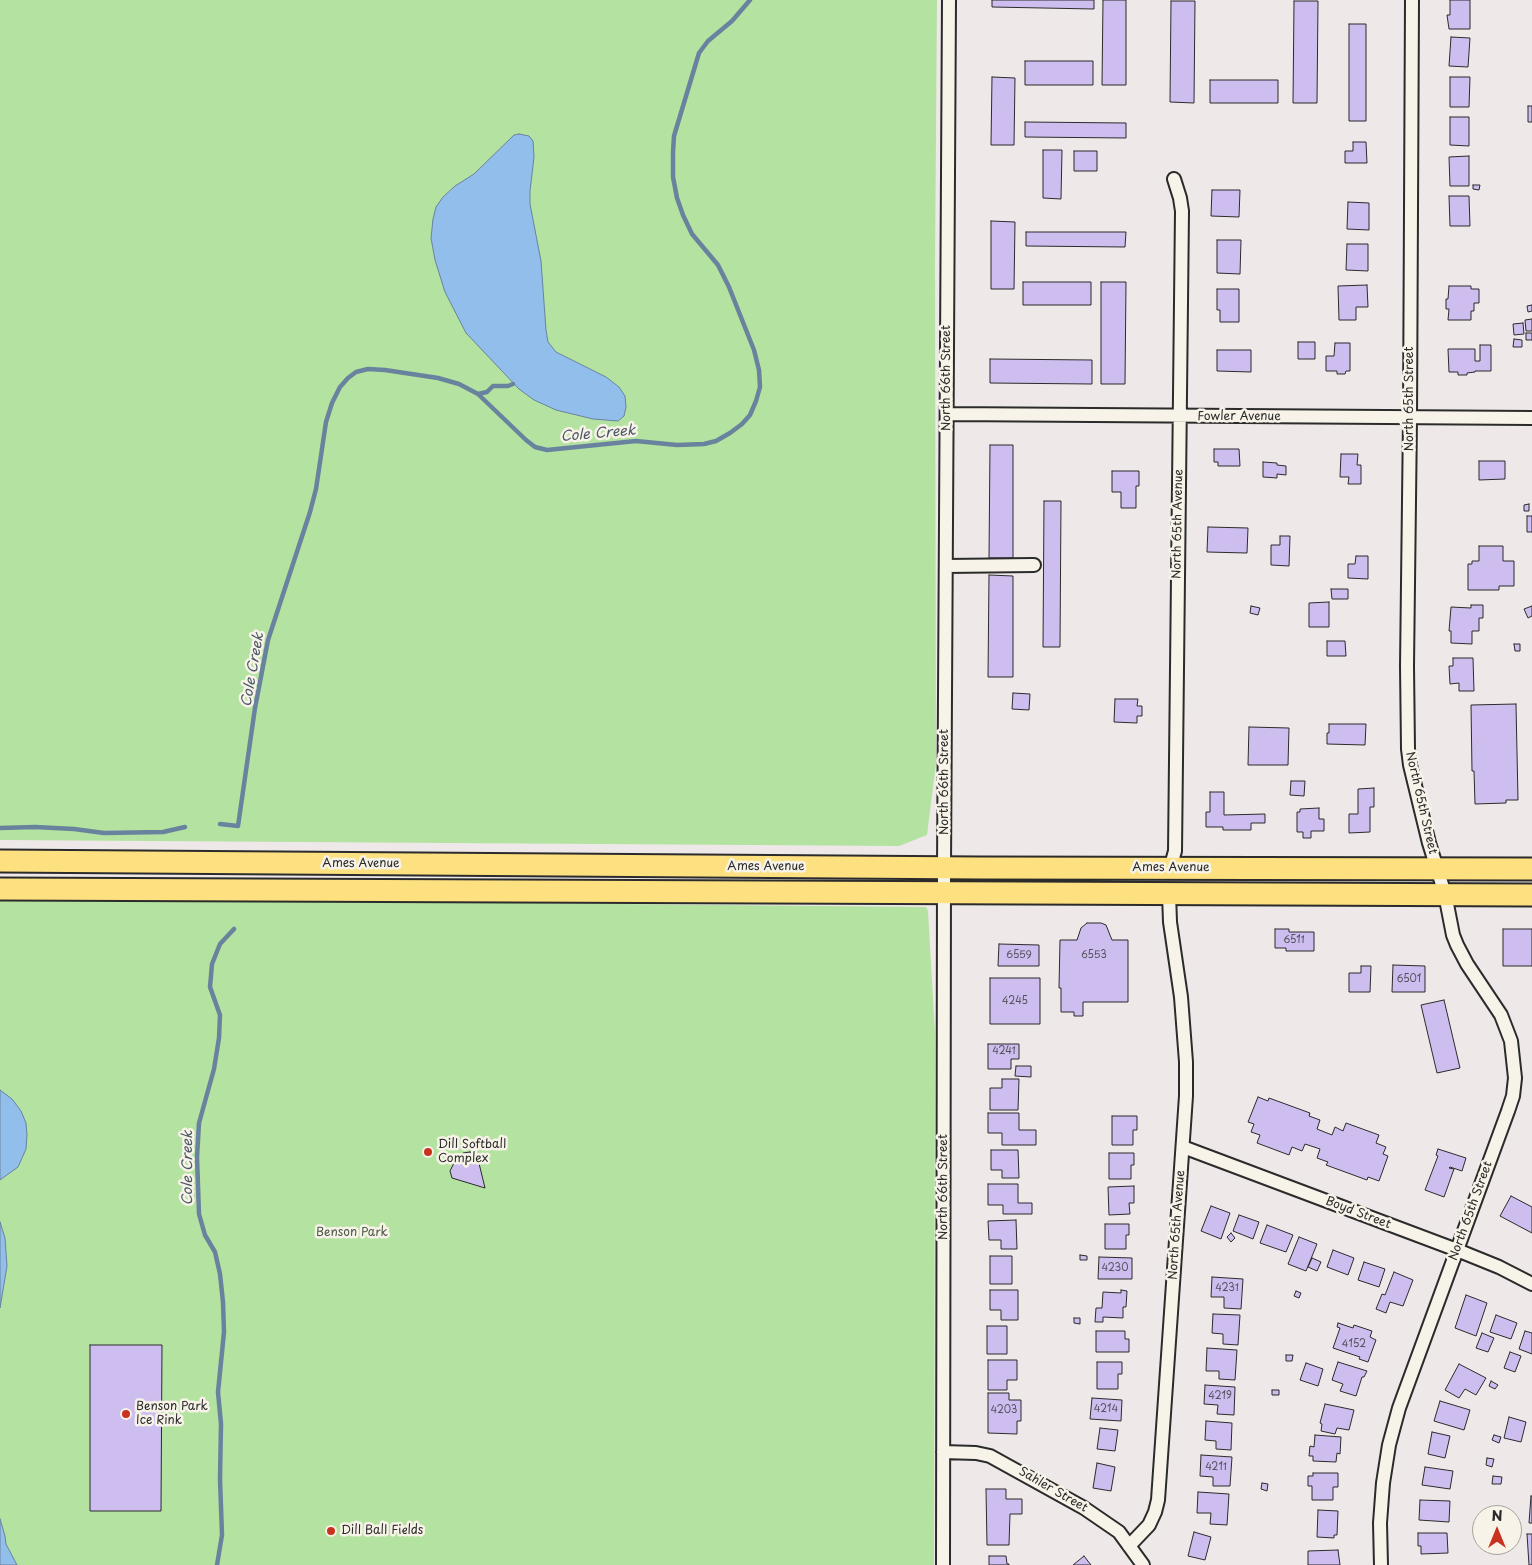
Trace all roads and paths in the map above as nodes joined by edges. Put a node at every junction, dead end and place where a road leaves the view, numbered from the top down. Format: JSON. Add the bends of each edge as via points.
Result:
{"nodes":[{"id":1,"x":949,"y":0,"type":"edge"},
{"id":2,"x":1412,"y":0,"type":"edge"},
{"id":3,"x":1174,"y":179,"type":"dead end"},
{"id":4,"x":947,"y":414,"type":"junction"},
{"id":5,"x":1178,"y":416,"type":"junction"},
{"id":6,"x":1410,"y":418,"type":"junction"},
{"id":7,"x":1532,"y":418,"type":"edge"},
{"id":8,"x":1034,"y":565,"type":"dead end"},
{"id":9,"x":946,"y":566,"type":"junction"},
{"id":10,"x":0,"y":861,"type":"edge"},
{"id":11,"x":944,"y":868,"type":"junction"},
{"id":12,"x":1170,"y":868,"type":"junction"},
{"id":13,"x":1437,"y":868,"type":"junction"},
{"id":14,"x":1532,"y":869,"type":"edge"},
{"id":15,"x":0,"y":889,"type":"edge"},
{"id":16,"x":944,"y":893,"type":"junction"},
{"id":17,"x":1169,"y":894,"type":"junction"},
{"id":18,"x":1445,"y":894,"type":"junction"},
{"id":19,"x":1532,"y":895,"type":"edge"},
{"id":20,"x":1182,"y":1147,"type":"junction"},
{"id":21,"x":1457,"y":1250,"type":"junction"},
{"id":22,"x":1532,"y":1284,"type":"edge"},
{"id":23,"x":943,"y":1452,"type":"junction"},
{"id":24,"x":1129,"y":1546,"type":"junction"},
{"id":25,"x":942,"y":1565,"type":"edge"},
{"id":26,"x":1143,"y":1565,"type":"edge"},
{"id":27,"x":1381,"y":1565,"type":"edge"}],
"edges":[{"from":1,"to":4,"type":"street","name":"North 66th Street"},
{"from":2,"to":6,"type":"street","name":"North 65th Street"},
{"from":3,"to":5,"type":"street","name":"North 65th Avenue","via":[[1182,211]]},
{"from":4,"to":5,"type":"street","name":"Fowler Avenue"},
{"from":4,"to":9,"type":"street","name":"North 66th Street"},
{"from":5,"to":6,"type":"street","name":"Fowler Avenue"},
{"from":5,"to":12,"type":"street","name":"North 65th Avenue","via":[[1175,851]]},
{"from":6,"to":7,"type":"street","name":"Fowler Avenue"},
{"from":6,"to":13,"type":"street","name":"North 65th Street","via":[[1408,749]]},
{"from":8,"to":9,"type":"street"},
{"from":9,"to":11,"type":"street","name":"North 66th Street"},
{"from":10,"to":11,"type":"main road","name":"Ames Avenue"},
{"from":11,"to":12,"type":"main road","name":"Ames Avenue"},
{"from":11,"to":16,"type":"street","name":"North 66th Street"},
{"from":12,"to":13,"type":"main road","name":"Ames Avenue"},
{"from":13,"to":14,"type":"main road","name":"Ames Avenue"},
{"from":13,"to":18,"type":"street","name":"North 65th Street"},
{"from":15,"to":16,"type":"main road","name":"Ames Avenue"},
{"from":16,"to":17,"type":"main road","name":"Ames Avenue"},
{"from":16,"to":23,"type":"street","name":"North 66th Street"},
{"from":17,"to":18,"type":"main road","name":"Ames Avenue"},
{"from":17,"to":20,"type":"street","name":"North 65th Avenue","via":[[1186,1062]]},
{"from":18,"to":19,"type":"main road","name":"Ames Avenue"},
{"from":18,"to":21,"type":"street","name":"North 65th Street","via":[[1457,945],[1495,1002],[1506,1026],[1515,1078],[1508,1111]]},
{"from":20,"to":21,"type":"street","name":"Boyd Street"},
{"from":20,"to":24,"type":"street","name":"North 65th Avenue","via":[[1158,1500],[1149,1525]]},
{"from":21,"to":22,"type":"street","name":"Boyd Street"},
{"from":21,"to":27,"type":"street","name":"North 65th Street","via":[[1399,1408],[1389,1445],[1380,1523]]},
{"from":23,"to":24,"type":"street","name":"Sahler Street","via":[[976,1453],[1004,1462],[1104,1520]]},
{"from":23,"to":25,"type":"street","name":"North 66th Street"},
{"from":24,"to":26,"type":"street","name":"Sahler Street"}]}
